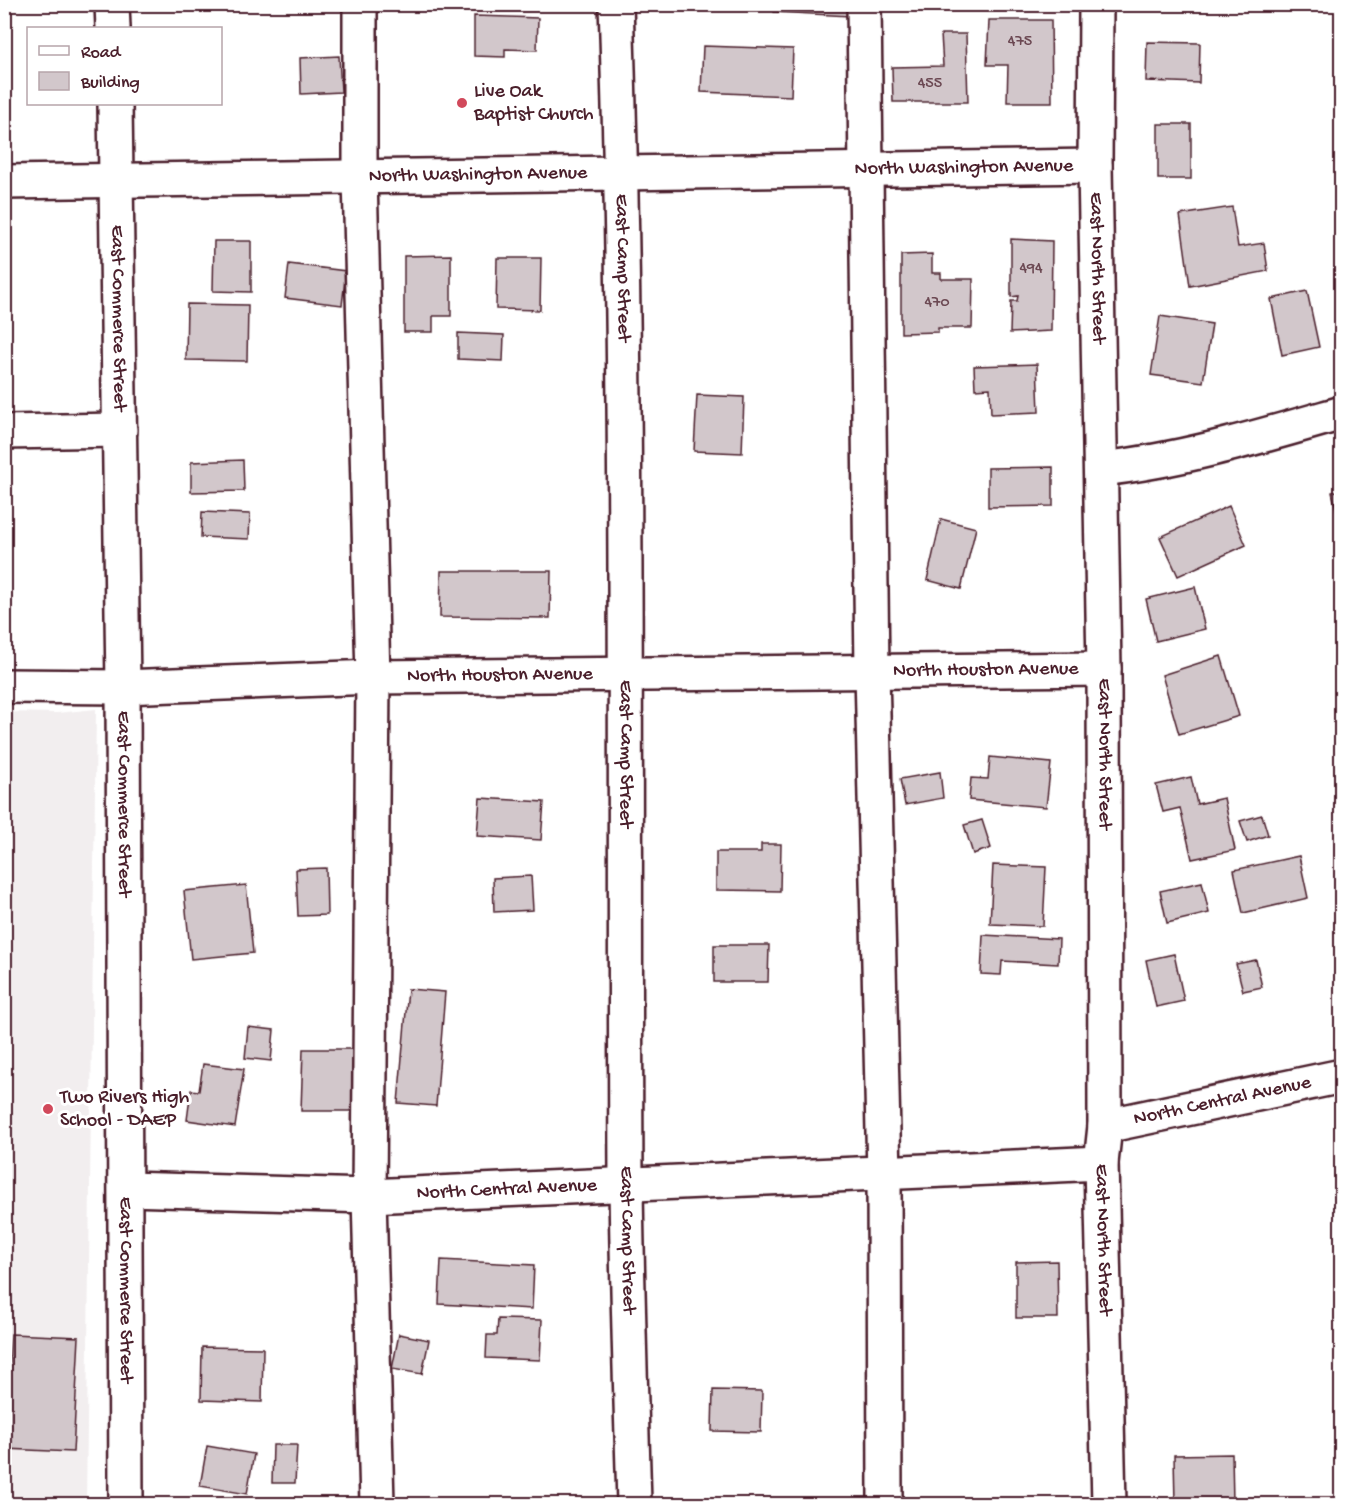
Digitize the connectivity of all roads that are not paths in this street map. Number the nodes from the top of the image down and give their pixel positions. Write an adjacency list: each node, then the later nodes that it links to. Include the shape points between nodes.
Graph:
1 (112, 4): 6 (street)
2 (360, 4): 11 (street)
3 (616, 4): 10 (street, East Camp Street)
4 (864, 4): 9 (street)
5 (1096, 4): 8 (street, East North Street)
6 (113, 27)
7 (115, 105): 12 (street, East Commerce Street)
8 (1095, 166): 9 (street, North Washington Avenue); 17 (street, East North Street)
9 (865, 169): 10 (street, North Washington Avenue); 19 (street)
10 (622, 173): 11 (street, North Washington Avenue); 20 (street, East Camp Street)
11 (360, 178): 12 (street, North Washington Avenue); 21 (street)
12 (117, 181): 13 (street, North Washington Avenue); 15 (street, East Commerce Street)
13 (4, 182)
14 (1341, 413): 17 (street, via 1152,464)
15 (120, 430): 16 (street); 23 (street, East Commerce Street)
16 (4, 432)
17 (1101, 470): 18 (street, East North Street)
18 (1104, 669): 19 (street, North Houston Avenue); 25 (street, East North Street)
19 (872, 672): 20 (street, North Houston Avenue); 27 (street)
20 (627, 674): 21 (street, North Houston Avenue); 28 (street, East Camp Street)
21 (373, 677): 23 (street, North Houston Avenue); 30 (street)
22 (4, 686): 23 (street, North Houston Avenue)
23 (123, 687): 29 (street, East Commerce Street)
24 (1341, 1076): 25 (street, North Central Avenue)
25 (1105, 1126): 26 (street, East North Street)
26 (1101, 1163): 27 (street, North Central Avenue); 35 (street, East North Street)
27 (884, 1174): 28 (street, North Central Avenue); 34 (street)
28 (626, 1183): 30 (street, North Central Avenue); 33 (street, East Camp Street)
29 (127, 1189): 30 (street, North Central Avenue); 31 (street, East Commerce Street)
30 (369, 1196): 32 (street)
31 (126, 1504)
32 (377, 1504)
33 (634, 1504)
34 (885, 1504)
35 (1109, 1504)

